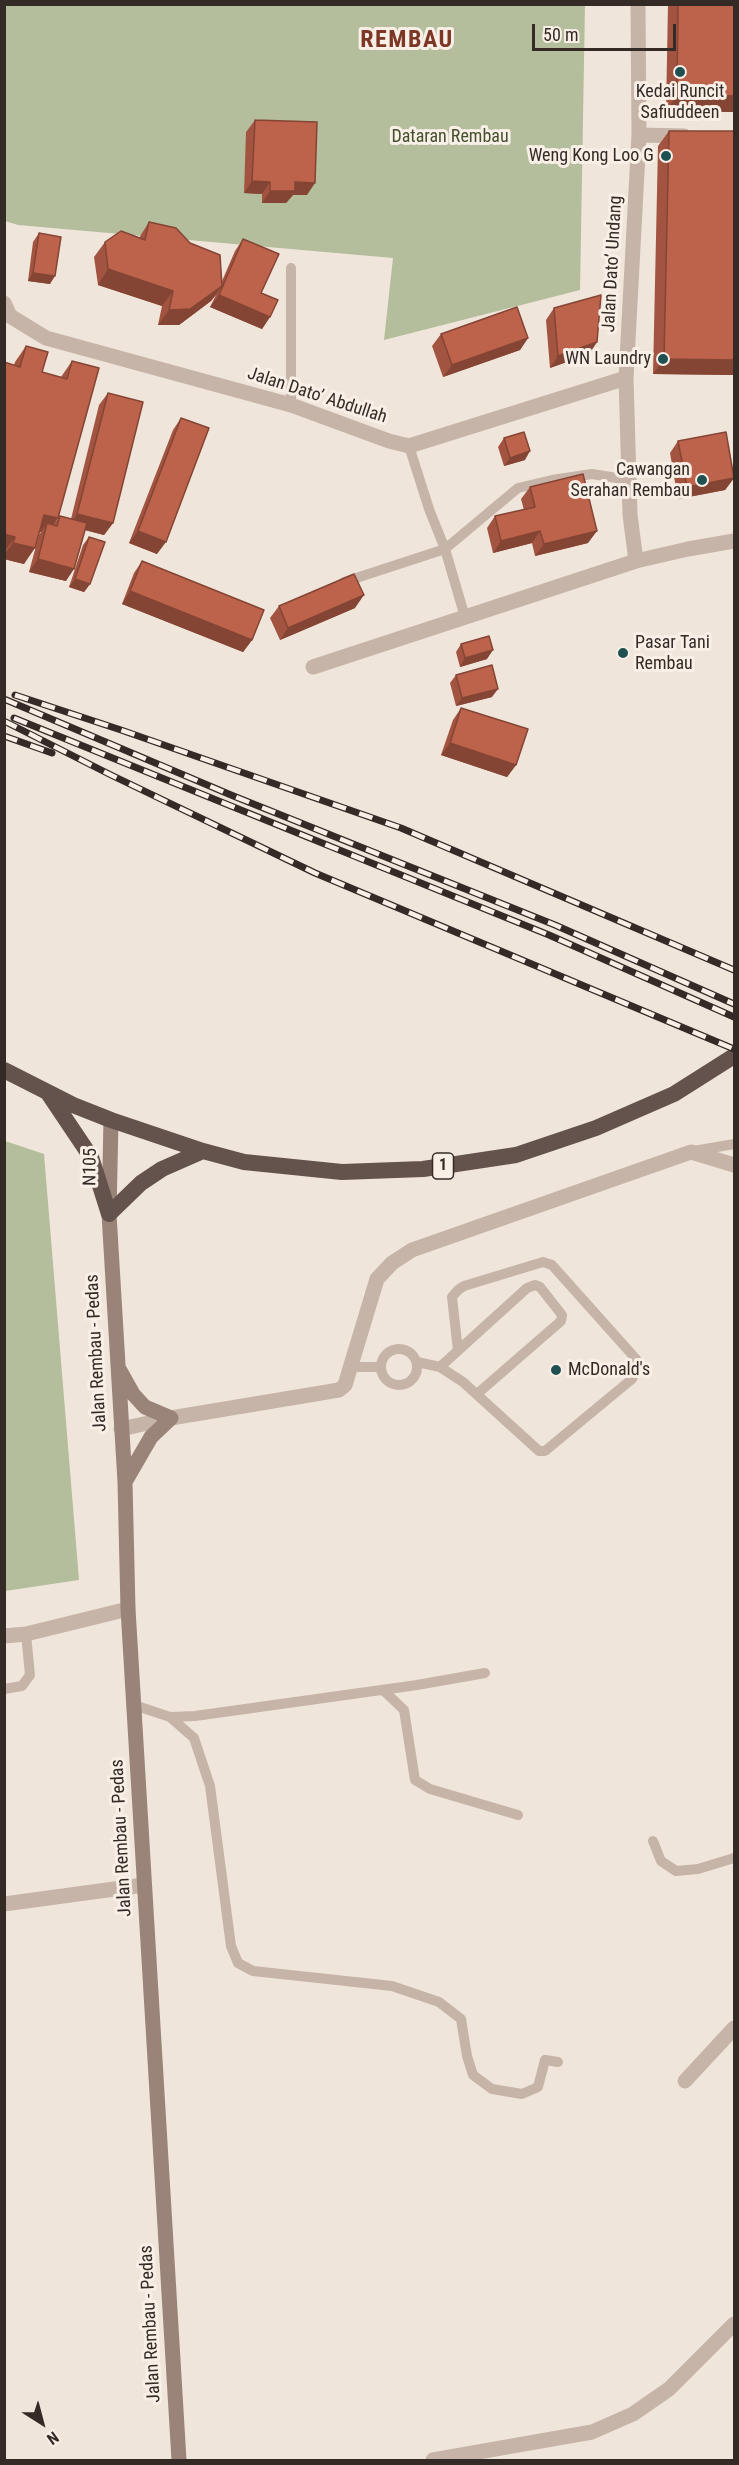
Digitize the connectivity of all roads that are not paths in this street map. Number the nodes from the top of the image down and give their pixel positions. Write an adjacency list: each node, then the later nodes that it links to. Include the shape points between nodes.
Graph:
1 (638, 4): 2 (street, Jalan Dato’ Undang)
2 (639, 135): 3 (street); 6 (street, Jalan Dato’ Undang)
3 (699, 136)
4 (291, 268): 7 (lane)
5 (6, 312): 7 (street, Jalan Dato’ Abdullah, via 46,338)
6 (626, 378): 8 (street); 9 (street, Jalan Dato’ Undang)
7 (291, 405): 8 (street, Jalan Dato’ Abdullah)
8 (409, 446): 11 (lane)
9 (629, 480): 11 (lane, via 592,474 518,488); 12 (street, Jalan Dato’ Undang)
10 (735, 541): 12 (street)
11 (445, 549): 13 (lane); 14 (lane)
12 (636, 561): 14 (street)
13 (329, 588)
14 (465, 617): 15 (street)
15 (313, 667)
16 (735, 1056): 21 (highway, 1, via 674,1094 596,1128 516,1155 423,1169 342,1172 244,1162)
17 (4, 1070): 18 (highway, 1)
18 (47, 1092): 19 (highway, 1); 24 (highway, via 91,1157)
19 (111, 1120): 21 (highway, 1); 24 (main road, N105 / N105)
20 (735, 1144): 22 (lane)
21 (203, 1151): 24 (highway, via 141,1183)
22 (692, 1152): 23 (street); 28 (street, via 412,1250 377,1279)
23 (735, 1165)
24 (109, 1214): 27 (main road, Jalan Rembau - Pedas / N105)
25 (458, 1351): 30 (lane); 31 (lane, via 535,1285 562,1315 557,1327); 31 (lane, via 452,1297 458,1290 543,1262 552,1265 639,1366 632,1379 545,1451 529,1443)
26 (417, 1362): 29 (lane, via 412,1354 400,1349 387,1354); 29 (lane, via 411,1380 398,1384 386,1379); 30 (lane)
27 (116, 1364): 32 (main road, via 145,1407); 33 (main road, Jalan Rembau - Pedas / N105)
28 (351, 1367): 29 (lane); 32 (street, via 345,1385 331,1392)
29 (381, 1367)
30 (440, 1367): 31 (lane)
31 (477, 1394)
32 (171, 1418): 33 (street); 34 (main road, via 150,1437)
33 (121, 1429): 34 (main road, Jalan Rembau - Pedas / N105)
34 (125, 1482): 35 (main road, Jalan Rembau - Pedas / N105)
35 (128, 1609): 36 (street); 41 (main road, Jalan Rembau - Pedas / N105)
36 (26, 1634): 37 (street); 39 (lane, via 30,1675 22,1686)
37 (4, 1636)
38 (485, 1673): 40 (lane)
39 (4, 1689)
40 (383, 1690): 42 (lane); 43 (lane, via 404,1710 415,1780 430,1789)
41 (134, 1706): 42 (lane); 46 (main road, Jalan Rembau - Pedas / N105)
42 (170, 1717): 49 (lane, via 194,1738 210,1785 231,1946 238,1963 253,1971 392,1986 439,2002 461,2019 473,2075 492,2089 522,2094 538,2087 545,2060)
43 (518, 1815)
44 (653, 1841): 45 (lane, via 660,1861 676,1871)
45 (735, 1858)
46 (144, 1886): 47 (street); 52 (main road, Jalan Rembau - Pedas / N105)
47 (4, 1905)
48 (735, 2028): 50 (street)
49 (558, 2062)
50 (685, 2081)
51 (735, 2324): 53 (street, via 669,2389 633,2414 592,2432)
52 (179, 2460)
53 (434, 2460)

